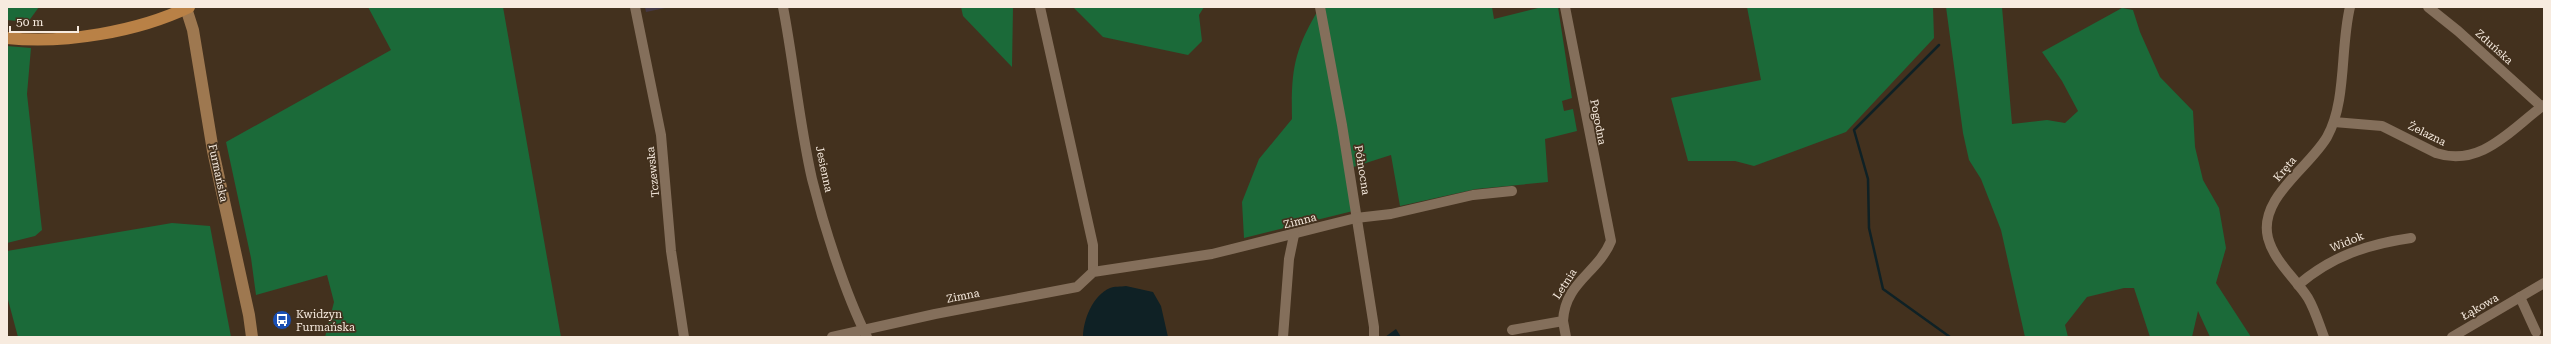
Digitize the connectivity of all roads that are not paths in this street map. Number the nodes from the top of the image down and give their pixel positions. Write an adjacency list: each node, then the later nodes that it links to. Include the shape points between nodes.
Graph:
1 (635, 7): 26 (street, Tczewska, via 661,135 671,251)
2 (783, 7): 24 (street, Jesienna, via 812,178 842,272)
3 (1040, 7): 17 (street, via 1093,246)
4 (1320, 7): 13 (street, Północna)
5 (1565, 7): 16 (street, Pogodna)
6 (2350, 7): 11 (street, Kręta)
7 (2428, 7): 10 (street, Zduńska)
8 (188, 8): 9 (main road, via 119,30 92,35 39,40); 25 (street, Furmańska, via 213,151)
9 (7, 38)
10 (2543, 106): 11 (street, Żelazna, via 2491,146 2466,156 2436,153 2382,126)
11 (2334, 122): 19 (street, Kręta, via 2321,146 2269,210 2268,237 2274,252)
12 (1512, 191): 13 (street, Zimna, via 1473,195 1391,214)
13 (1356, 218): 14 (street, Zimna); 29 (street, Północna)
14 (1294, 235): 17 (street, Zimna, via 1212,254); 28 (street, via 1289,259)
15 (2411, 238): 19 (street, Widok, via 2354,250 2315,270)
16 (1611, 241): 21 (street, Letnia, via 1607,250 1571,293 1564,306)
17 (1093, 272): 24 (street, Zimna, via 1077,287)
18 (2544, 283): 20 (street, Łąkowa)
19 (2298, 285): 31 (street, Kręta, via 2314,311)
20 (2520, 297): 23 (street); 32 (street, Łąkowa)
21 (1563, 321): 22 (street); 30 (street)
22 (1512, 330)
23 (2536, 332)
24 (865, 333): 27 (street, Zimna)
25 (252, 337)
26 (684, 337)
27 (832, 337)
28 (1283, 337)
29 (1374, 337)
30 (1566, 337)
31 (2324, 337)
32 (2452, 337)

